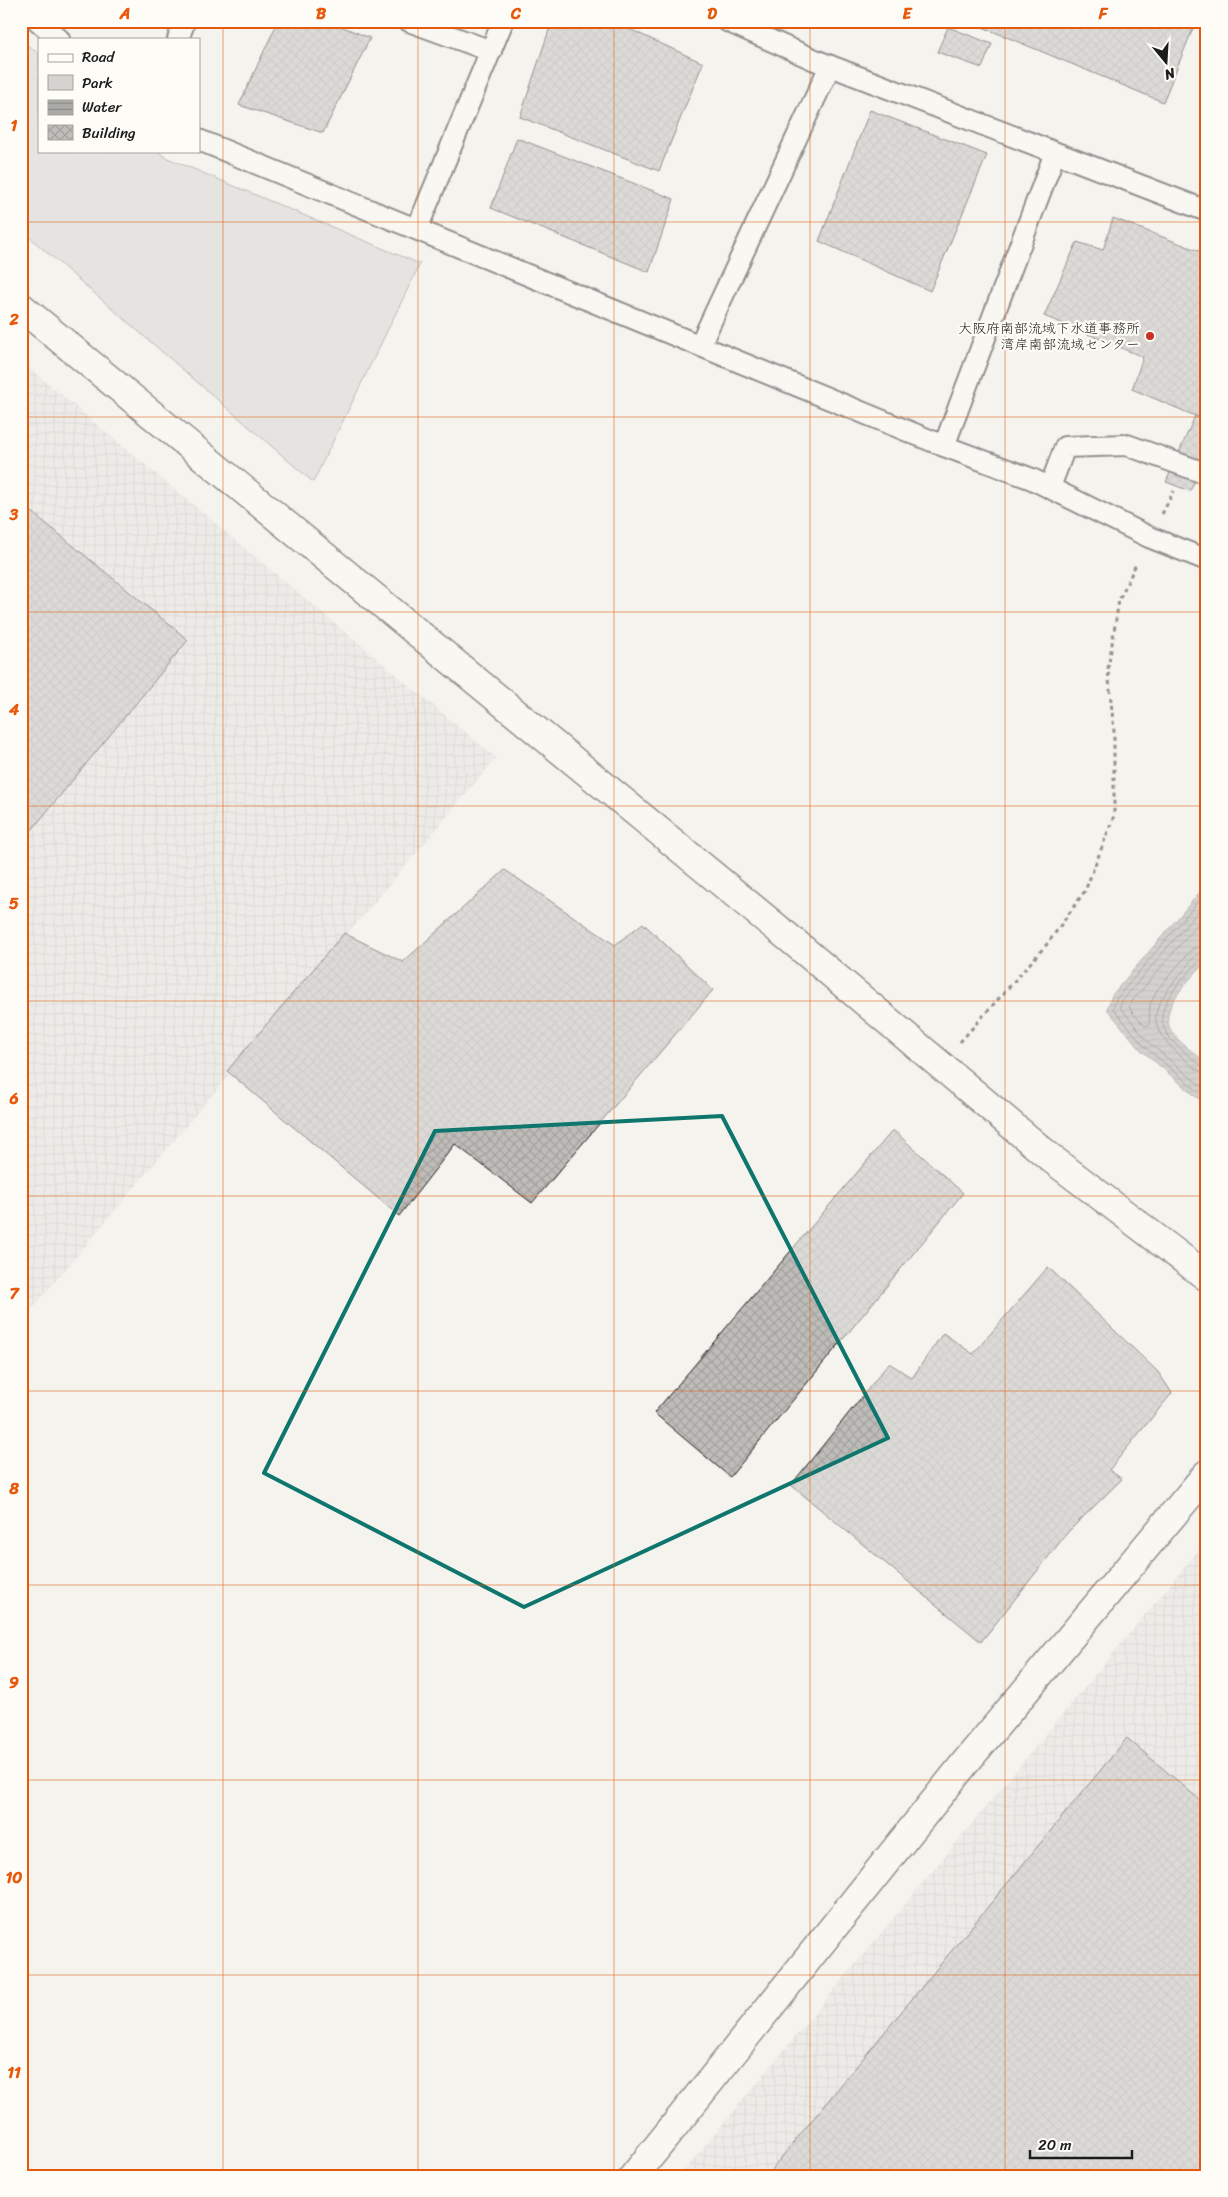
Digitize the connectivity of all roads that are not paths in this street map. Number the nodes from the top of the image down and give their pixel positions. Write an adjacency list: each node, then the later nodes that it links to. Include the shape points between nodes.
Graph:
1 (38, 21): 6 (lane)
2 (185, 21): 7 (lane)
3 (409, 21): 8 (lane)
4 (503, 21): 8 (lane)
5 (728, 21): 9 (lane)
6 (58, 38)
7 (178, 38)
8 (491, 51): 13 (lane)
9 (830, 66): 11 (lane); 15 (lane)
10 (200, 140): 13 (lane)
11 (1054, 153): 12 (lane); 16 (lane)
12 (1207, 211)
13 (417, 229): 15 (lane)
14 (21, 307): 20 (street, via 1052,1159)
15 (700, 345): 16 (lane)
16 (944, 446): 18 (lane)
17 (1207, 474): 18 (lane, via 1127,445 1065,447)
18 (1050, 487): 19 (lane, via 1149,536)
19 (1207, 560)
20 (1207, 1277)
21 (1207, 1474): 22 (street, via 965,1763)
22 (634, 2176)

